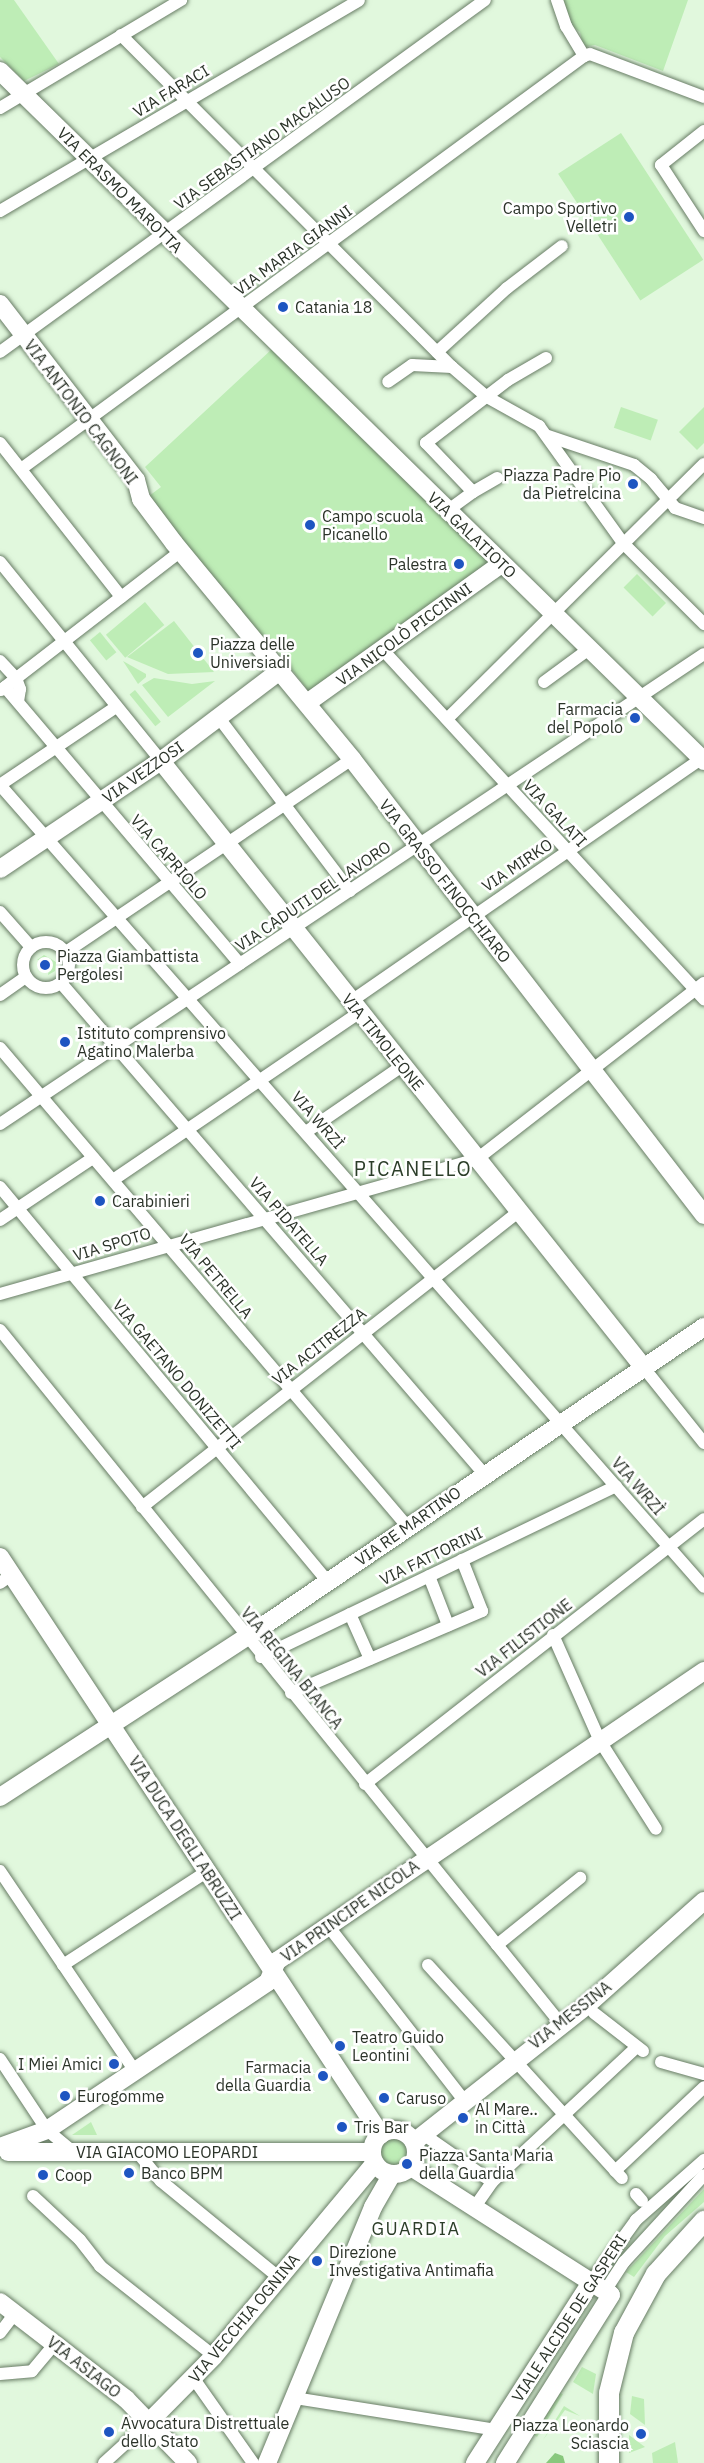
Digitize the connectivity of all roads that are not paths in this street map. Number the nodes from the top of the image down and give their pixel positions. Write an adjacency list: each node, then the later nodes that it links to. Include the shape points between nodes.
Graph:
1 (181, 0): 5 (street)
2 (359, 0): 10 (street, VIA FARACI)
3 (485, 0): 14 (street, VIA SEBASTIANO MACALUSO)
4 (557, 0): 6 (street, via 566,26)
5 (122, 35): 8 (street); 10 (street)
6 (584, 56): 9 (street, via 590,54); 18 (street, VIA MARIA GIANNI)
7 (0, 71): 8 (main road, VIA ERASMO MAROTTA)
8 (24, 94): 11 (street); 13 (main road, VIA ERASMO MAROTTA)
9 (704, 97)
10 (185, 102): 13 (street, VIA FARACI); 14 (street)
11 (0, 108)
12 (704, 131): 16 (street, via 661,165)
13 (89, 159): 15 (street, VIA FARACI); 17 (main road, VIA ERASMO MAROTTA)
14 (253, 170): 17 (street, VIA SEBASTIANO MACALUSO); 18 (street)
15 (0, 211)
16 (704, 231)
17 (164, 235): 21 (main road, VIA ERASMO MAROTTA); 22 (street, VIA SEBASTIANO MACALUSO)
18 (329, 244): 21 (street, VIA MARIA GIANNI); 24 (street)
19 (562, 246): 24 (street, via 507,288)
20 (0, 304): 22 (main road, VIA ANTONIO CAGNONI)
21 (240, 309): 29 (street, VIA MARIA GIANNI); 37 (main road, VIA GALATIOTO)
22 (24, 335): 23 (street, VIA SEBASTIANO MACALUSO); 29 (main road, VIA ANTONIO CAGNONI)
23 (0, 352)
24 (437, 352): 26 (street)
25 (546, 358): 28 (street)
26 (452, 367): 27 (street, via 412,365); 28 (street)
27 (388, 382)
28 (487, 397): 30 (street, via 532,420); 35 (street, via 426,444)
29 (88, 418): 33 (street, VIA MARIA GIANNI); 40 (main road, VIA ANTONIO CAGNONI, via 136,480 141,499)
30 (548, 436): 36 (street, via 634,465 651,478); 39 (street)
31 (0, 443): 33 (street)
32 (704, 464): 36 (street)
33 (21, 469): 43 (street)
34 (497, 478): 35 (street)
35 (473, 492): 37 (street)
36 (668, 500): 38 (street, via 675,508); 39 (street)
37 (447, 511): 42 (main road, VIA GALATIOTO)
38 (704, 518)
39 (623, 543): 44 (street); 45 (street)
40 (181, 551): 43 (street); 51 (main road, VIA GRASSO FINOCCHIARO, via 259,649)
41 (0, 562): 46 (street, VIA TIMOLEONE)
42 (501, 564): 44 (main road, VIA GALATIOTO); 47 (main road, VIA NICOLÒ PICCINNI)
43 (121, 597): 46 (street)
44 (553, 614): 48 (main road, VIA GALATIOTO); 60 (street)
45 (704, 624)
46 (64, 641): 52 (street); 58 (street, VIA TIMOLEONE)
47 (382, 649): 57 (main road, VIA NICOLÒ PICCINNI); 60 (street, VIA GALATI)
48 (589, 649): 53 (street); 55 (main road, VIA GALATIOTO)
49 (704, 654): 55 (street, VIA CADUTI DEL LAVORO)
50 (0, 661): 52 (street)
51 (281, 670): 57 (main road, VIA GRASSO FINOCCHIARO); 59 (main road, VIA VEZZOSI)
52 (16, 678): 54 (street); 56 (street, via 20,689)
53 (543, 682)
54 (3, 689): 56 (street, VIA CAPRIOLO)
55 (638, 698): 63 (main road, VIA GALATIOTO); 66 (street, VIA CADUTI DEL LAVORO)
56 (18, 702): 61 (street, VIA CAPRIOLO)
57 (307, 703): 62 (main road, VIA GRASSO FINOCCHIARO)
58 (116, 707): 61 (street); 64 (street, VIA TIMOLEONE)
59 (219, 718): 64 (main road, VIA VEZZOSI); 68 (street)
60 (447, 719): 66 (street, VIA GALATI)
61 (55, 748): 65 (street); 67 (street, VIA CAPRIOLO)
62 (352, 759): 68 (street); 71 (main road, VIA GRASSO FINOCCHIARO)
63 (703, 759): 72 (street, VIA MIRKO)
64 (161, 761): 67 (main road, VIA VEZZOSI); 70 (main road, VIA TIMOLEONE)
65 (0, 785): 69 (street, VIA WRZÌ)
66 (508, 786): 71 (street, VIA CADUTI DEL LAVORO); 72 (street, VIA GALATI)
67 (101, 802): 69 (main road, VIA VEZZOSI); 74 (street, VIA CAPRIOLO)
68 (284, 806): 70 (street); 75 (street)
69 (47, 837): 73 (main road, VIA VEZZOSI); 78 (street, VIA WRZÌ)
70 (225, 845): 74 (street); 79 (main road, VIA TIMOLEONE)
71 (417, 847): 75 (street, VIA CADUTI DEL LAVORO); 77 (main road, VIA GRASSO FINOCCHIARO)
72 (567, 851): 77 (street, VIA MIRKO); 85 (street, VIA GALATI)
73 (0, 868)
74 (169, 882): 78 (street); 82 (street, VIA CAPRIOLO)
75 (350, 891): 79 (street, VIA CADUTI DEL LAVORO)
76 (0, 912): 80 (street)
77 (472, 916): 88 (street, VIA MIRKO); 92 (main road, VIA GRASSO FINOCCHIARO)
78 (117, 918): 81 (street); 87 (street, VIA WRZÌ)
79 (292, 930): 82 (street, VIA CADUTI DEL LAVORO); 88 (main road, VIA TIMOLEONE)
80 (27, 943): 81 (street, via 47,941); 83 (street)
81 (70, 950): 84 (street)
82 (240, 964): 87 (street, VIA CADUTI DEL LAVORO)
83 (22, 980): 84 (street, via 40,987); 86 (street)
84 (64, 987): 89 (street, VIA PIDATELLA)
85 (701, 990): 92 (street)
86 (0, 995)
87 (188, 1000): 89 (street, VIA CADUTI DEL LAVORO); 93 (street, VIA WRZÌ)
88 (355, 1007): 91 (main road, VIA TIMOLEONE); 93 (street, VIA MIRKO)
89 (117, 1047): 94 (street, VIA CADUTI DEL LAVORO); 96 (street, VIA PIDATELLA)
90 (0, 1048): 94 (street, VIA PETRELLA)
91 (402, 1066): 97 (street); 99 (main road, VIA TIMOLEONE)
92 (590, 1069): 99 (street); 105 (main road, VIA GRASSO FINOCCHIARO)
93 (260, 1080): 96 (street, VIA MIRKO); 97 (street, VIA WRZÌ)
94 (41, 1096): 95 (street, VIA CADUTI DEL LAVORO); 98 (street, VIA PETRELLA)
95 (0, 1124)
96 (188, 1129): 100 (street, VIA MIRKO); 106 (street, VIA PIDATELLA)
97 (306, 1132): 102 (street, VIA WRZÌ)
98 (93, 1158): 100 (street, VIA PETRELLA); 103 (street)
99 (477, 1159): 102 (street, VIA SPOTO); 104 (main road, VIA TIMOLEONE)
100 (113, 1180): 108 (street, VIA PETRELLA)
101 (0, 1187): 103 (street, VIA GAETANO DONIZETTI)
102 (357, 1190): 106 (street, VIA SPOTO); 110 (street, VIA WRZÌ)
103 (18, 1208): 107 (street); 109 (street, VIA GAETANO DONIZETTI)
104 (518, 1212): 110 (street, VIA ACITREZZA); 115 (main road, VIA TIMOLEONE)
105 (704, 1215)
106 (264, 1218): 108 (street, VIA SPOTO); 114 (street, VIA PIDATELLA)
107 (0, 1220)
108 (168, 1245): 109 (street, VIA SPOTO); 116 (street, VIA PETRELLA)
109 (72, 1273): 111 (street, VIA SPOTO); 119 (street, VIA GAETANO DONIZETTI)
110 (432, 1277): 114 (street, VIA ACITREZZA); 117 (street, VIA WRZÌ)
111 (0, 1294)
112 (704, 1328): 115 (main road, VIA RE MARTINO)
113 (0, 1330): 122 (street, VIA REGINA BIANCA)
114 (363, 1333): 116 (street, VIA ACITREZZA); 120 (street, VIA PIDATELLA)
115 (644, 1368): 117 (main road, VIA RE MARTINO); 118 (street, VIA TIMOLEONE)
116 (290, 1390): 119 (street, VIA ACITREZZA); 124 (street, VIA PETRELLA)
117 (561, 1423): 120 (main road, VIA RE MARTINO); 121 (street, VIA WRZÌ)
118 (704, 1443)
119 (218, 1448): 122 (street, VIA ACITREZZA); 130 (street, VIA GAETANO DONIZETTI)
120 (484, 1474): 124 (main road, VIA RE MARTINO)
121 (616, 1486): 125 (street, VIA WRZÌ); 127 (street, VIA FATTORINI)
122 (142, 1508): 135 (street, VIA REGINA BIANCA)
123 (704, 1519): 125 (street, VIA FILISTIONE)
124 (407, 1526): 130 (main road, VIA RE MARTINO)
125 (669, 1547): 131 (street, VIA WRZÌ); 134 (street, VIA FILISTIONE)
126 (0, 1557): 129 (main road, VIA DUCA DEGLI ABRUZZI)
127 (462, 1560): 128 (street, VIA FATTORINI); 133 (street, via 482,1611)
128 (429, 1576): 132 (street, VIA FATTORINI); 133 (street)
129 (6, 1579): 140 (main road, VIA DUCA DEGLI ABRUZZI)
130 (328, 1582): 135 (main road, VIA RE MARTINO)
131 (704, 1587)
132 (350, 1614): 136 (street, VIA FATTORINI); 137 (street)
133 (448, 1625): 137 (street)
134 (553, 1635): 141 (street); 142 (street, VIA FILISTIONE)
135 (246, 1637): 136 (street, VIA REGINA BIANCA); 140 (main road, VIA RE MARTINO)
136 (261, 1657): 139 (street, VIA REGINA BIANCA)
137 (370, 1659): 139 (street)
138 (704, 1671): 141 (main road, VIA PRINCIPE NICOLA)
139 (291, 1693): 142 (street, VIA REGINA BIANCA)
140 (111, 1724): 143 (main road, VIA RE MARTINO); 147 (main road, VIA DUCA DEGLI ABRUZZI)
141 (600, 1742): 144 (street); 145 (main road, VIA PRINCIPE NICOLA)
142 (365, 1784): 145 (street, VIA REGINA BIANCA)
143 (0, 1797)
144 (656, 1829)
145 (424, 1859): 150 (main road, VIA PRINCIPE NICOLA); 151 (street, VIA REGINA BIANCA)
146 (0, 1871): 152 (street)
147 (206, 1872): 152 (street); 154 (main road, VIA DUCA DEGLI ABRUZZI)
148 (580, 1878): 151 (street)
149 (704, 1901): 156 (main road, VIA MESSINA)
150 (329, 1927): 154 (main road, VIA PRINCIPE NICOLA, via 277,1961); 163 (street)
151 (497, 1945): 156 (street, VIA REGINA BIANCA)
152 (63, 1965): 160 (street)
153 (428, 1965): 159 (street)
154 (273, 1971): 160 (main road, VIA PRINCIPE NICOLA, via 268,1982); 167 (main road, VIA DUCA DEGLI ABRUZZI)
155 (594, 2013): 157 (street)
156 (561, 2024): 159 (main road, VIA MESSINA)
157 (649, 2055): 161 (street); 164 (street)
158 (0, 2059): 165 (street)
159 (512, 2060): 163 (main road, VIA MESSINA); 164 (street)
160 (135, 2071): 165 (main road, VIA PRINCIPE NICOLA)
161 (704, 2074)
162 (704, 2087): 164 (street, via 618,2174)
163 (464, 2099): 166 (main road, VIA MESSINA)
164 (563, 2114): 176 (street)
165 (47, 2130): 168 (main road, VIA PRINCIPE NICOLA); 169 (street, via 56,2141)
166 (423, 2134): 167 (main road, via 397,2130); 173 (main road); 176 (street)
167 (381, 2135): 171 (main road, VIA VECCHIA OGNINA)
168 (0, 2149): 169 (main road, VIA GIACOMO LEOPARDI)
169 (76, 2152): 170 (main road, VIA GIACOMO LEOPARDI)
170 (138, 2153): 171 (main road, VIA GIACOMO LEOPARDI, via 334,2152); 180 (street, via 161,2181)
171 (374, 2157): 174 (main road); 180 (main road, VIA VECCHIA OGNINA, via 351,2191)
172 (704, 2160): 181 (street, VIALE ALCIDE DE GASPERI, via 636,2220)
173 (411, 2167): 174 (main road); 178 (main road)
174 (392, 2174): 189 (main road, via 374,2207)
175 (704, 2175): 181 (street, VIALE ALCIDE DE GASPERI)
176 (494, 2180): 178 (street)
177 (33, 2196): 186 (street, via 80,2240 100,2266)
178 (478, 2211): 181 (main road)
179 (704, 2221): 199 (main road, via 656,2274 624,2333 609,2393)
180 (277, 2277): 186 (main road, VIA VECCHIA OGNINA)
181 (602, 2289): 191 (main road, VIALE ALCIDE DE GASPERI); 192 (main road, VIALE ALCIDE DE GASPERI)
182 (0, 2302): 183 (main road, VIA ASIAGO)
183 (15, 2313): 184 (street); 185 (main road, VIA ASIAGO)
184 (0, 2332)
185 (55, 2344): 187 (street, via 32,2371); 190 (main road, VIA ASIAGO, via 126,2399)
186 (214, 2356): 188 (main road, VIA VECCHIA OGNINA)
187 (0, 2374)
188 (194, 2379): 190 (main road, VIA VECCHIA OGNINA); 195 (street)
189 (295, 2398): 191 (street); 196 (main road)
190 (148, 2422): 193 (street, VIA VECCHIA OGNINA); 194 (main road, VIA ASIAGO)
191 (497, 2428): 192 (main road); 197 (main road, VIALE ALCIDE DE GASPERI)
192 (520, 2439): 198 (main road, VIALE ALCIDE DE GASPERI)
193 (104, 2463)
194 (188, 2463)
195 (253, 2463)
196 (267, 2463)
197 (475, 2463)
198 (505, 2463)
199 (609, 2463)

